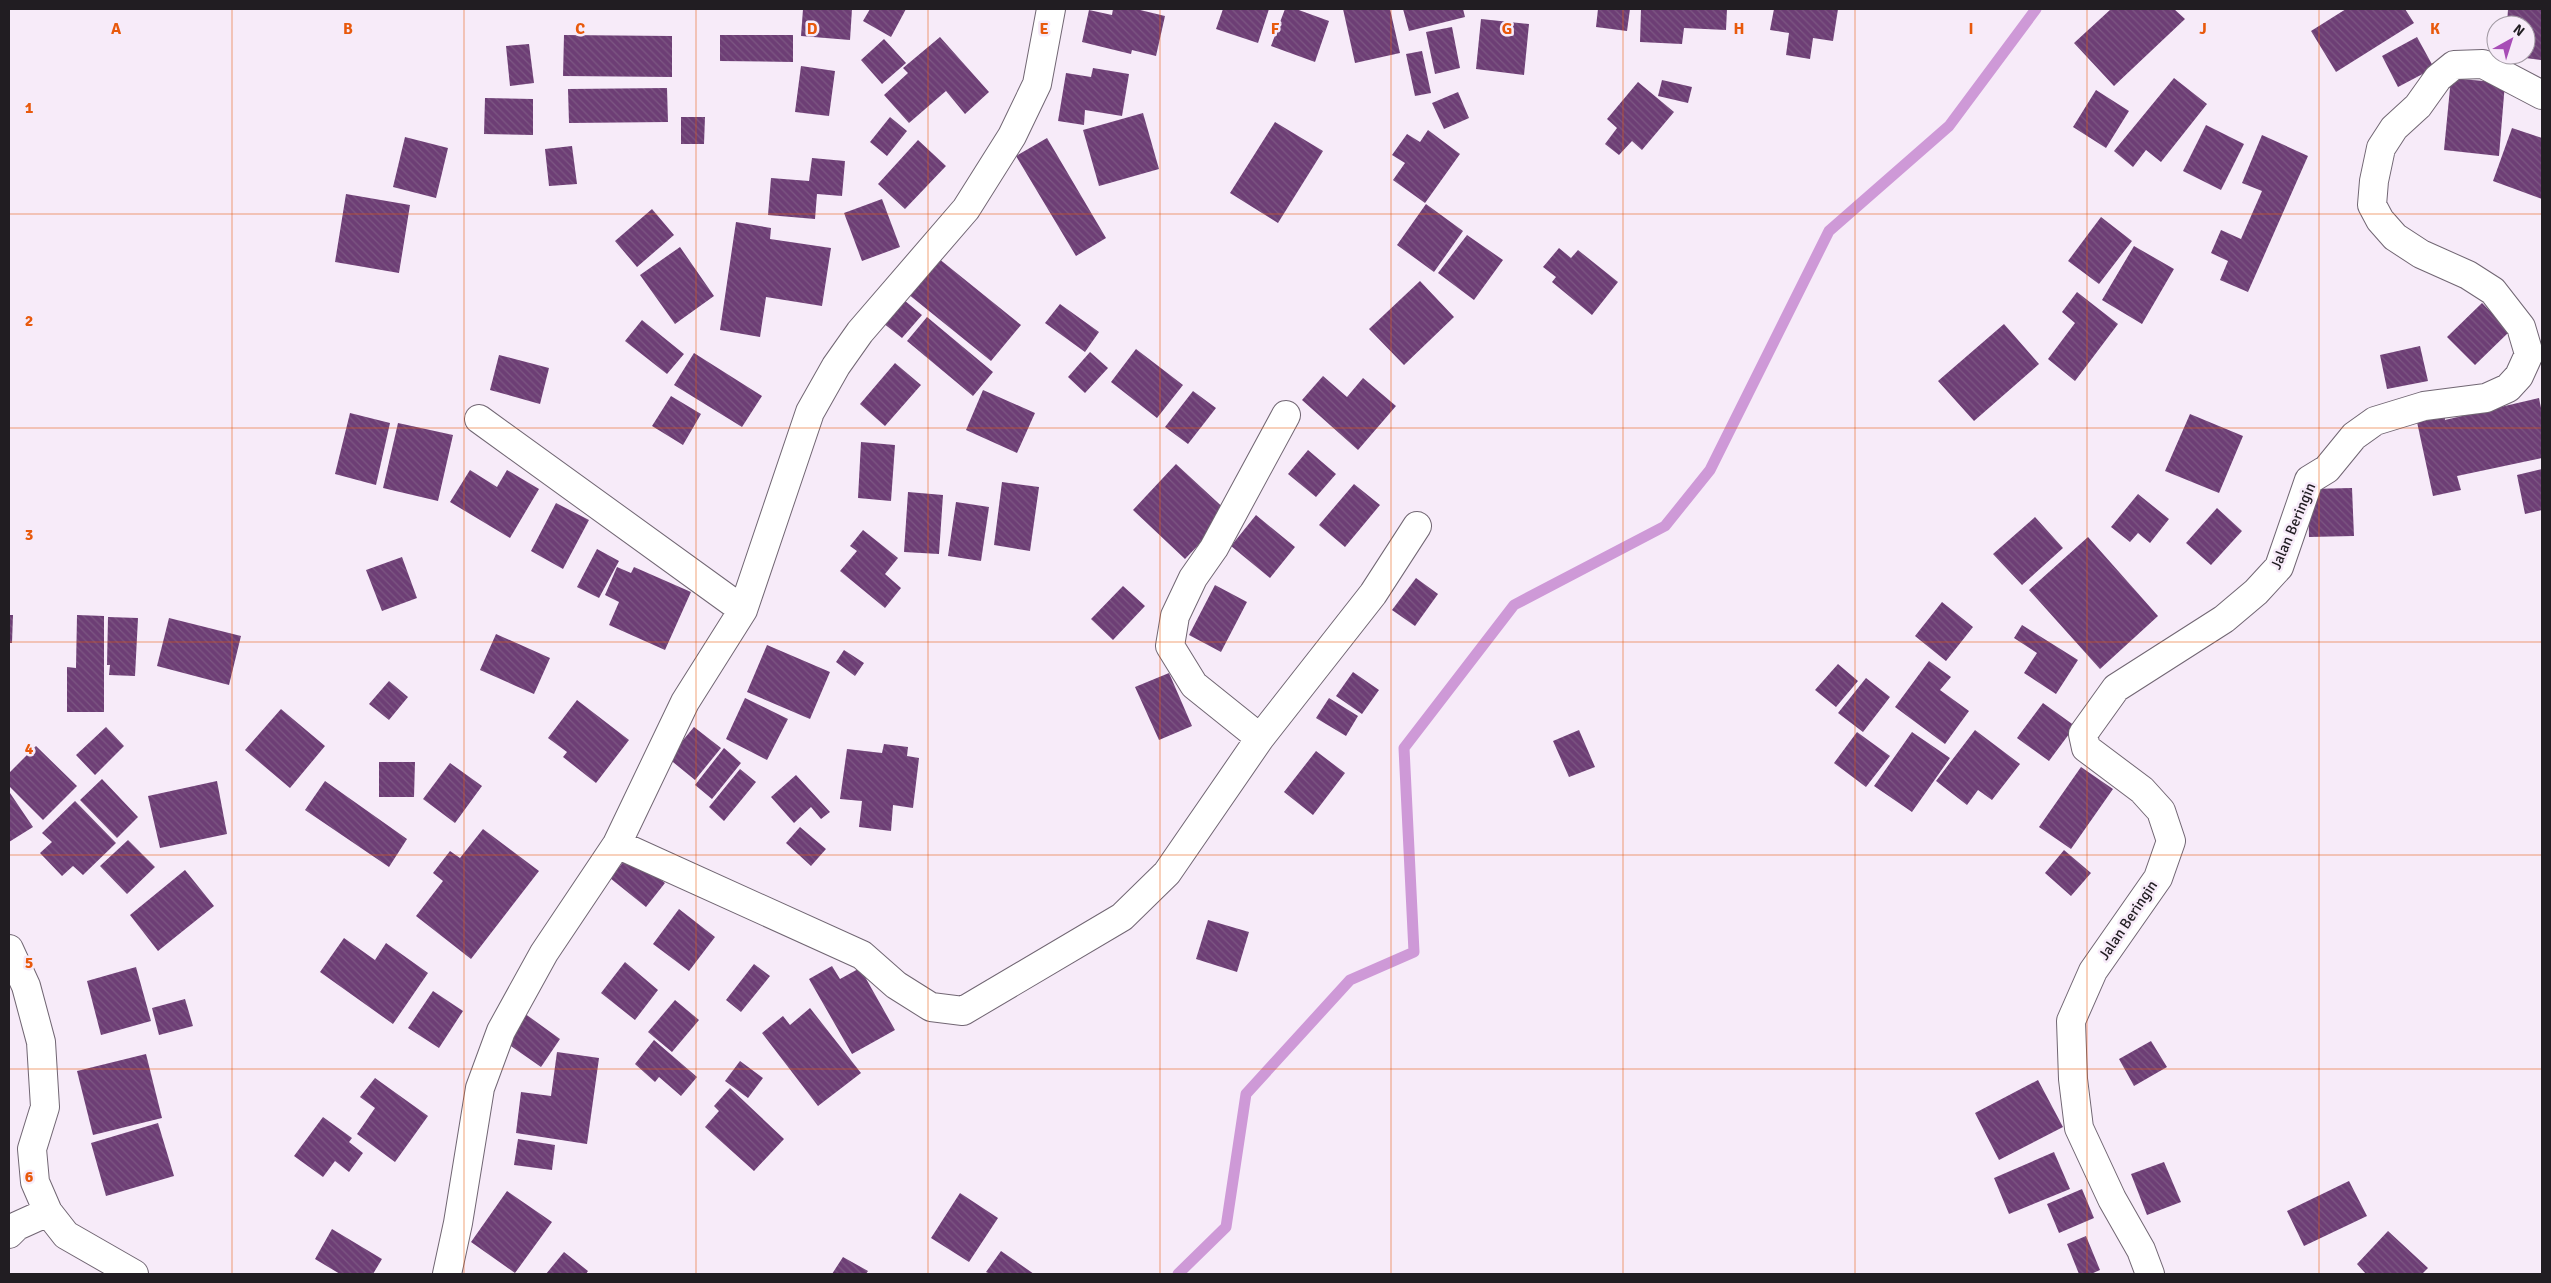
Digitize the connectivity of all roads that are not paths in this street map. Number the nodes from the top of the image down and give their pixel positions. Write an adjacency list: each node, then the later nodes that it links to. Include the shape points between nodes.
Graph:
1 (1051, 9): 6 (street, via 1037,84 1012,136 966,209 860,332 810,412)
2 (2542, 95): 14 (street, Jalan Beringin, via 2483,64 2454,65 2438,78 2418,106 2394,128 2381,148 2372,205 2395,237 2493,291 2521,327 2529,354 2519,376 2508,388 2486,398 2424,406 2375,421 2354,436 2327,469 2309,480 2279,567 2224,619 2116,688 2082,734 2086,748 2142,790 2161,812 2171,841 2158,878 2093,971 2071,1021 2079,1128)
3 (1286, 415): 7 (street, via 1214,548 1193,578 1175,616 1170,646 1194,684)
4 (480, 419): 6 (street)
5 (1417, 526): 7 (street, via 1373,594)
6 (743, 610): 8 (street, via 685,702)
7 (1260, 738): 8 (street, via 1167,873 1122,917 963,1011 930,1007 896,985 862,955)
8 (617, 844): 13 (street, via 544,953 501,1031 480,1088)
9 (9, 949): 10 (street, via 26,986 41,1042 45,1107 32,1148 35,1182)
10 (48, 1212): 11 (street, via 17,1226); 12 (street, via 66,1235)
11 (9, 1234)
12 (134, 1274)
13 (447, 1274)
14 (2150, 1274)

